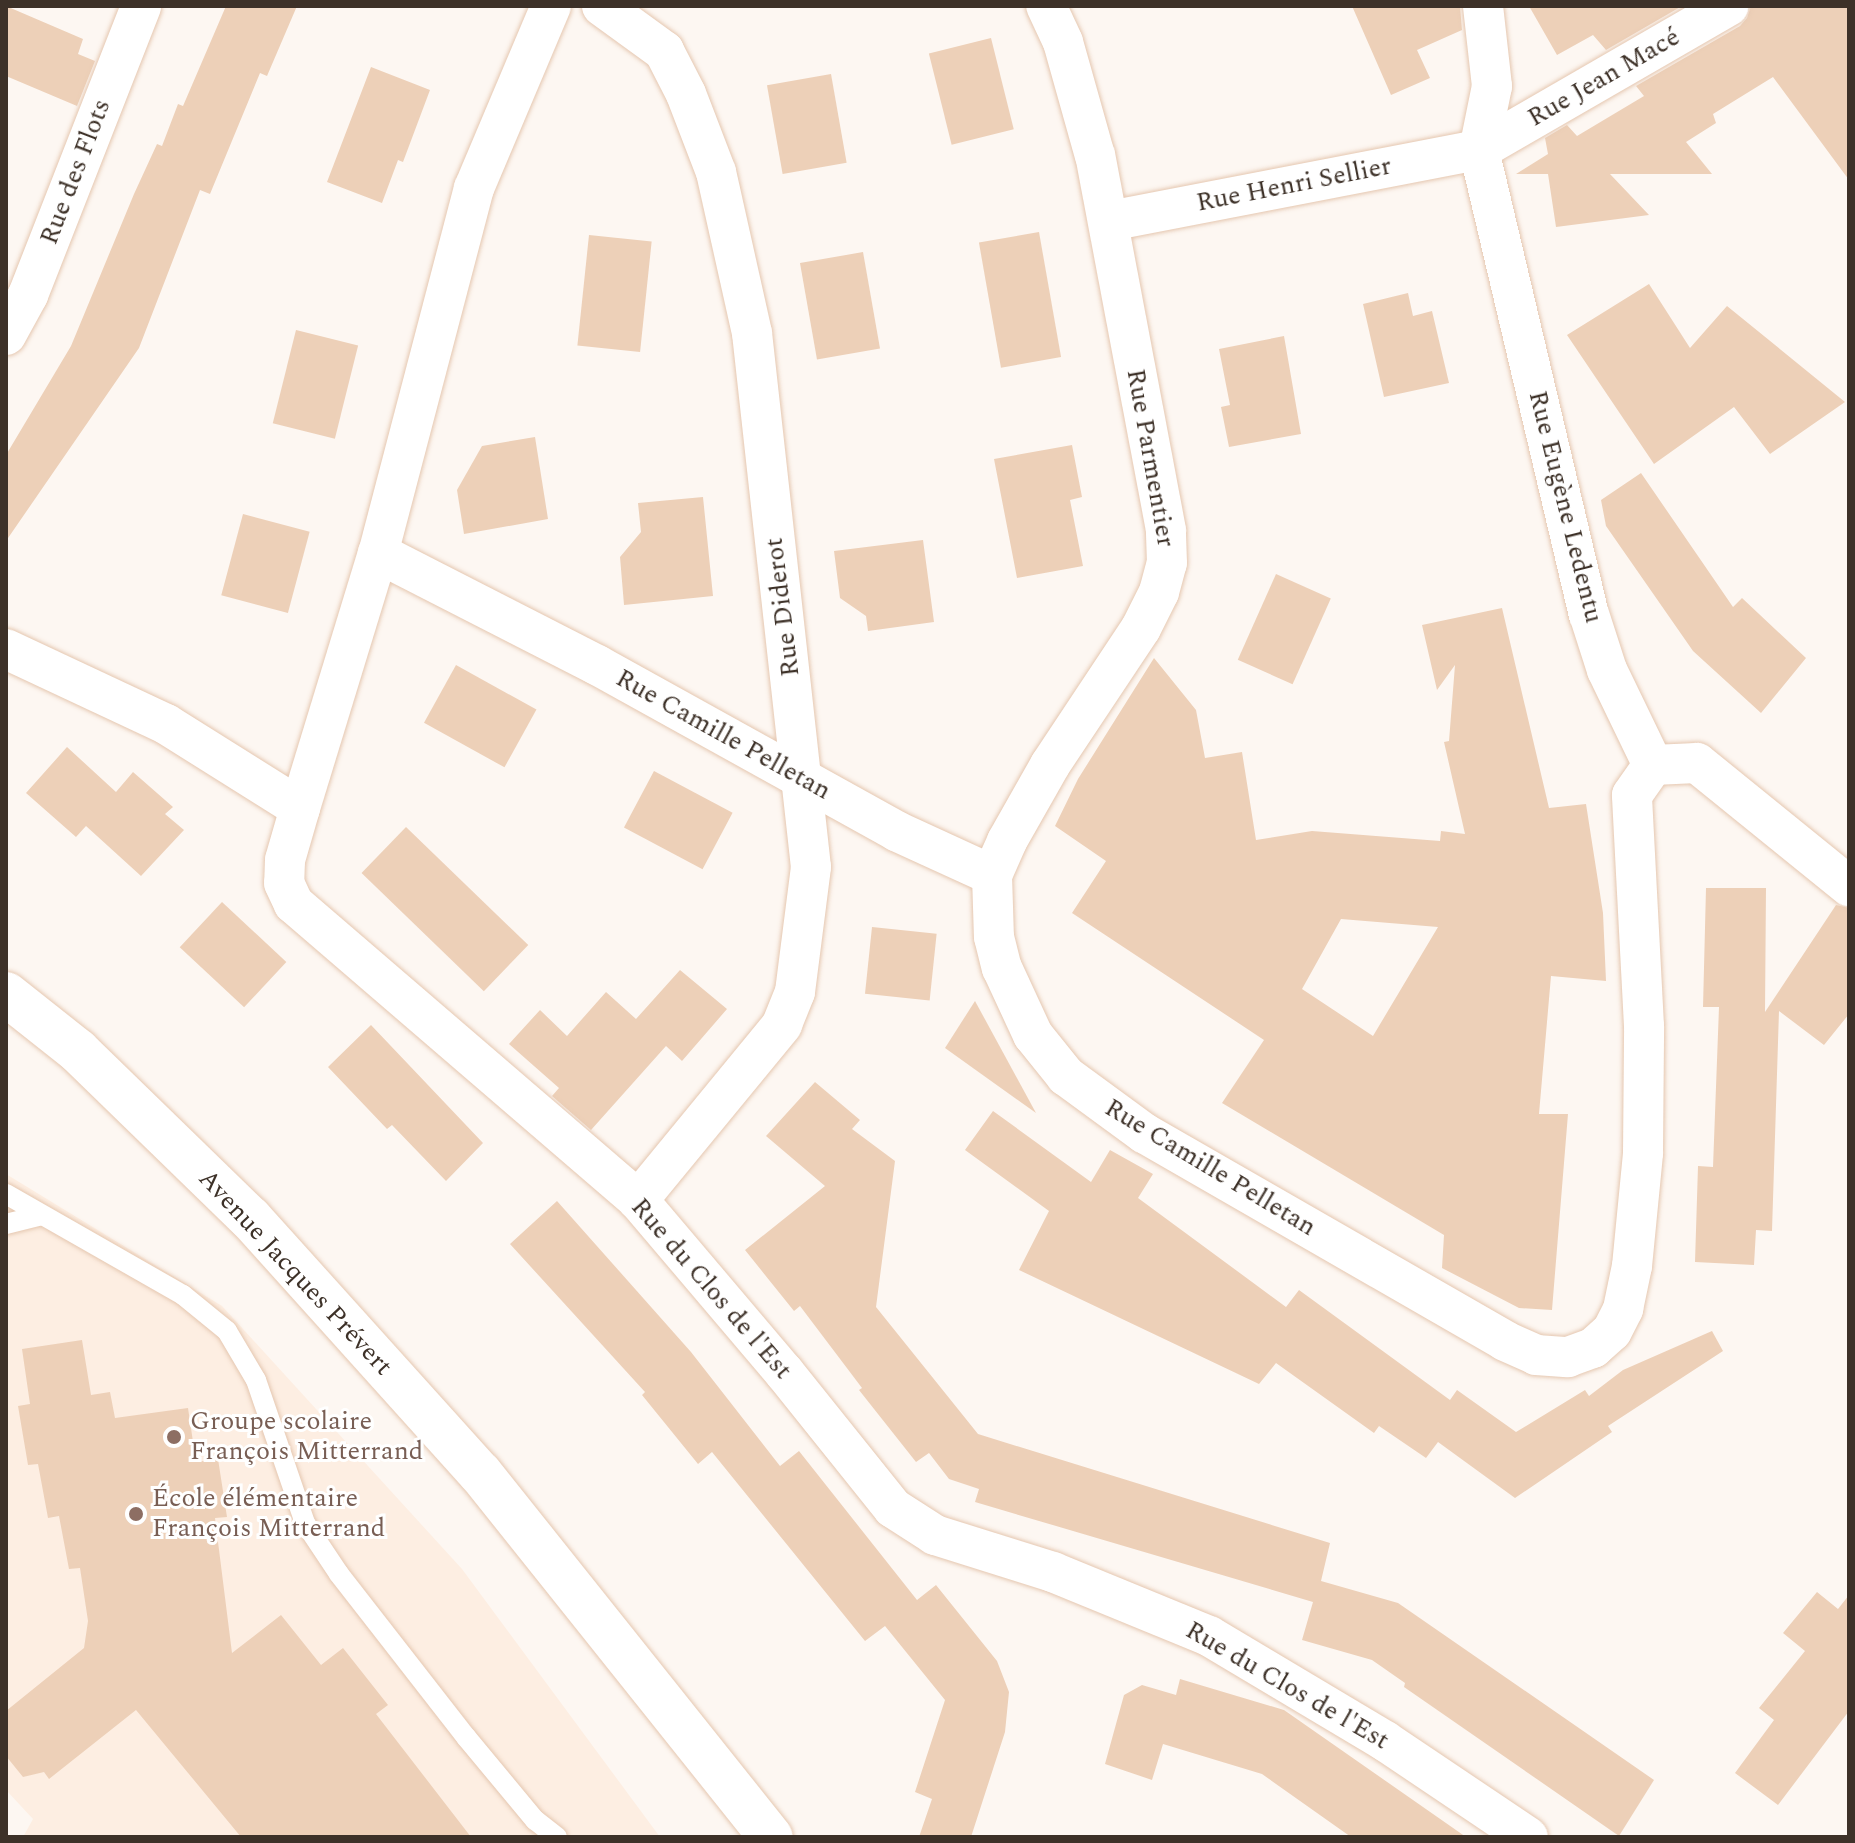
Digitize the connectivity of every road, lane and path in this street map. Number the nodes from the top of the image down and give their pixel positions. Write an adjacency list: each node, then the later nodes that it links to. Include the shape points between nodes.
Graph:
1 (141, 6): 9 (street, Rue des Flots, via 28,295)
2 (551, 6): 10 (street, via 474,188)
3 (602, 6): 13 (street, Rue Diderot, via 664,51 716,172 752,333)
4 (1046, 6): 8 (street, Rue Parmentier, via 1067,56)
5 (1483, 6): 7 (street, Rue Eugène Ledentu, via 1492,86)
6 (1728, 6): 7 (street, Rue Jean Macé)
7 (1479, 150): 8 (street, Rue Henri Sellier); 12 (street, Rue Eugène Ledentu, via 1589,614 1607,670)
8 (1109, 221): 15 (street, Rue Parmentier, via 1166,530 1167,563 1141,628 1050,765)
9 (6, 335)
10 (378, 553): 13 (street, Rue Camille Pelletan, via 597,665); 14 (street)
11 (6, 649): 14 (street, via 166,724)
12 (1653, 765): 15 (street, Rue Camille Pelletan, via 1632,795 1644,1042 1643,1153 1632,1266 1623,1309 1612,1331 1593,1348 1568,1357 1536,1355 1505,1341 1144,1133 1066,1076 1033,1035 1002,968 994,937); 16 (street, via 1697,763)
13 (804, 780): 15 (street, Rue Camille Pelletan, via 896,831); 19 (street, Rue Diderot, via 811,867 795,992 782,1025)
14 (300, 808): 19 (street, Rue du Clos de l'Est, via 285,860 284,883 294,904)
15 (992, 875)
16 (1849, 886)
17 (6, 994): 23 (main road, Avenue Jacques Prévert, via 78,1051 250,1218 480,1473)
18 (6, 1194): 20 (lane)
19 (638, 1200): 24 (street, Rue du Clos de l'Est, via 893,1508 935,1535 1053,1572 1209,1636 1385,1741)
20 (39, 1216): 21 (lane); 22 (lane, via 183,1295 227,1331 256,1380 313,1536 466,1737 535,1820)
21 (6, 1224)
22 (557, 1837)
23 (771, 1837)
24 (1528, 1837)

